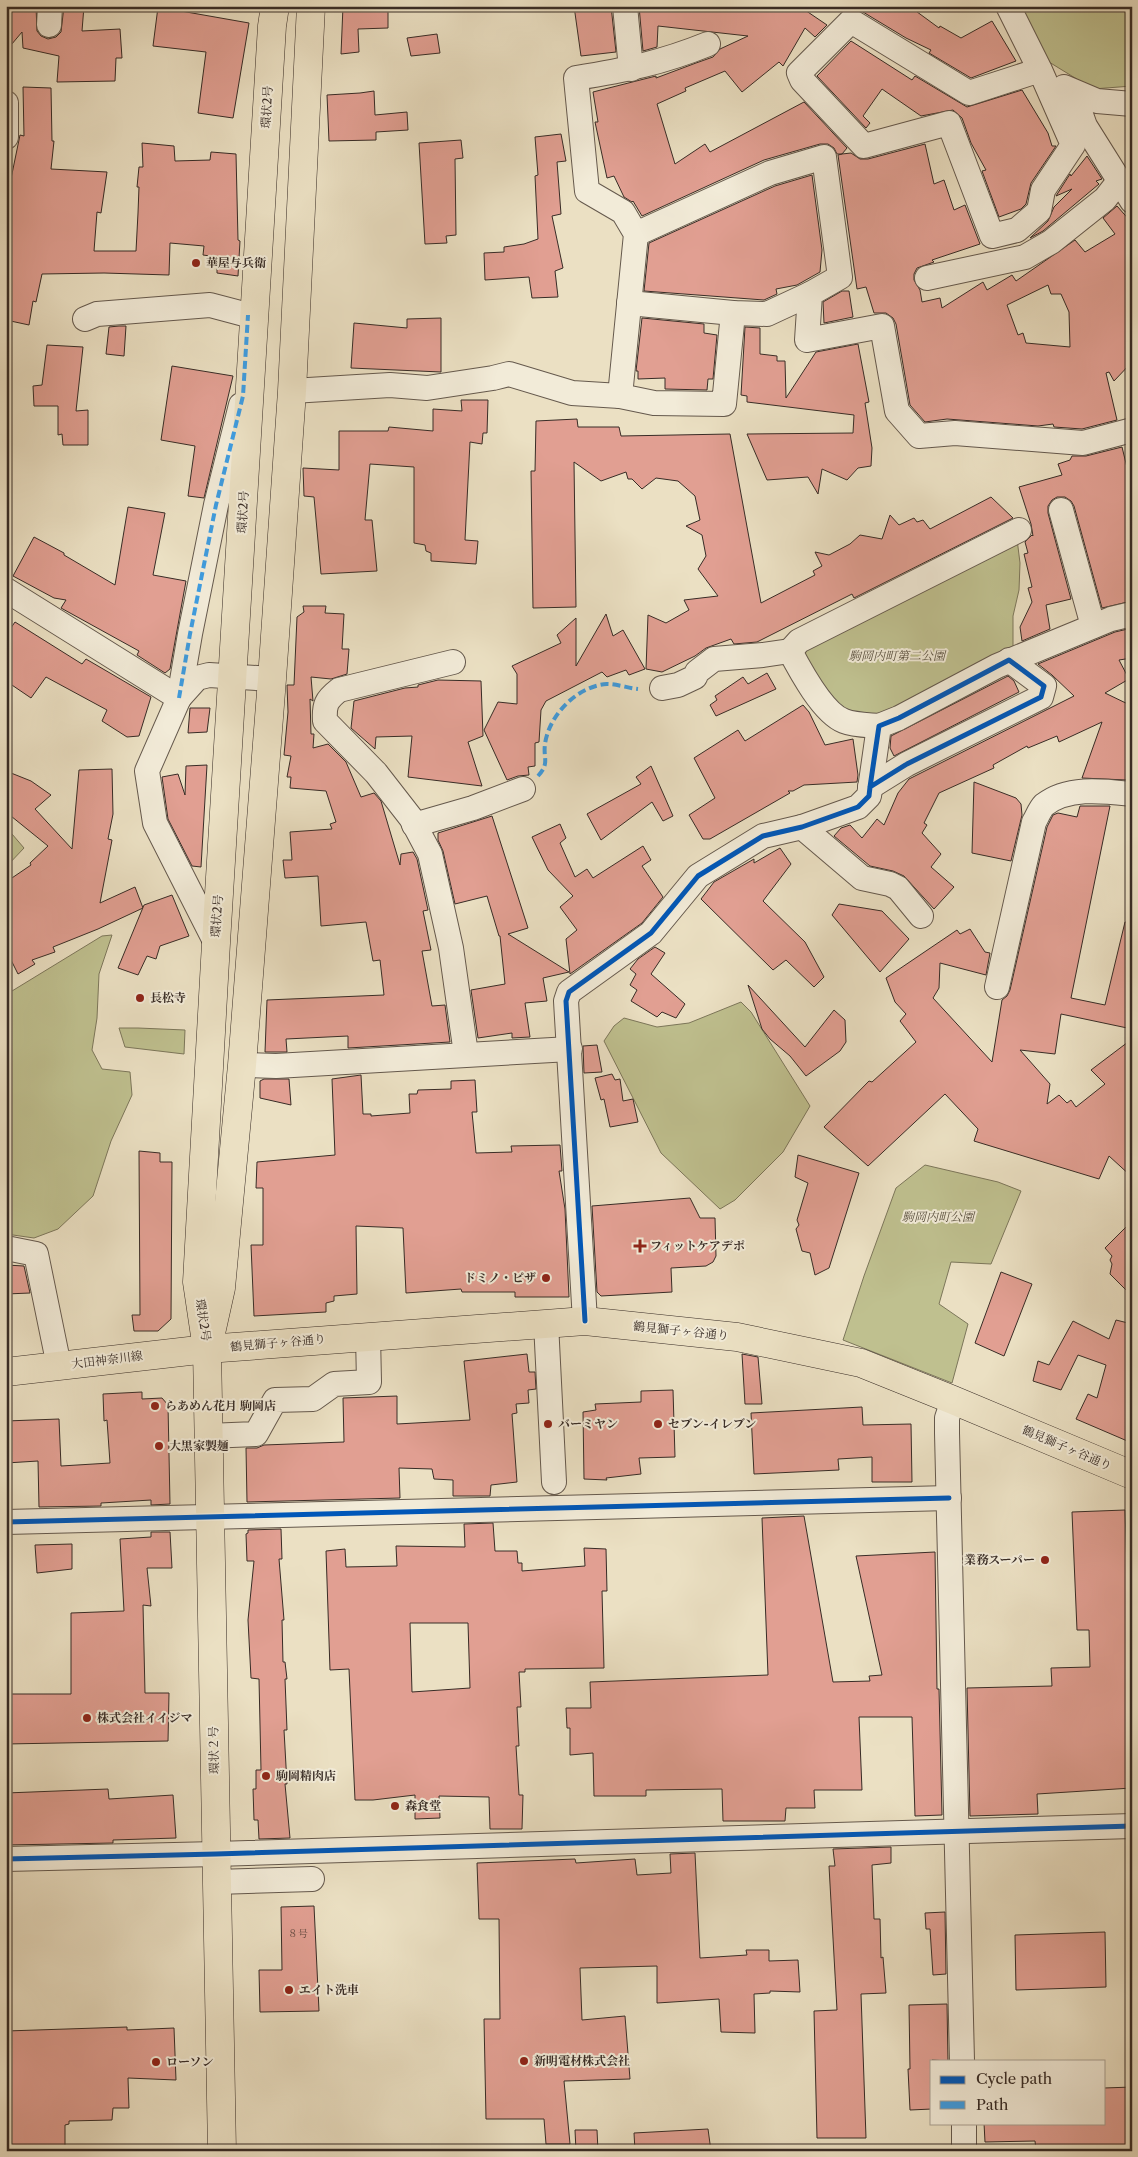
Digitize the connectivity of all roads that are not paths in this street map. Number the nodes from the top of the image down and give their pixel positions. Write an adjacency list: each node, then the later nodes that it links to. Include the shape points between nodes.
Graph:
1 (275, 6): 19 (main road, 環状2号)
2 (310, 6): 21 (main road, 環状2号)
3 (625, 6): 6 (street)
4 (1008, 6): 7 (street)
5 (708, 44): 6 (street)
6 (631, 69): 14 (street, via 576,78 587,192 623,212)
7 (1040, 70): 7 (street, via 969,92 851,22 799,73 864,146 949,123 992,236 1017,230 1039,211 1043,190 1073,145); 8 (street)
8 (1072, 92): 10 (street, via 1098,101); 12 (street, via 1085,126)
9 (6, 103): 11 (street)
10 (1132, 104)
11 (6, 137)
12 (1119, 181): 13 (street); 15 (street, via 1105,199 1051,242 1025,257)
13 (1132, 201)
14 (636, 234): 16 (street, via 770,173 824,157 840,277); 17 (street)
15 (927, 278)
16 (810, 294): 18 (street, via 767,314); 23 (street, via 807,340 882,326 897,411 919,436 955,433 1083,443)
17 (629, 303): 18 (street); 22 (street)
18 (733, 313): 22 (street, via 724,404 654,403)
19 (252, 316): 20 (street, via 210,305 97,314); 32 (main road, 環状2号); 35 (street, via 243,396 216,505)
20 (85, 318)
21 (292, 391): 22 (street, via 390,385 427,388 509,374 572,393); 33 (main road, 環状2号)
22 (620, 396)
23 (1132, 430)
24 (1061, 510): 28 (street)
25 (1019, 530): 29 (street, via 800,642)
26 (6, 590): 35 (street)
27 (1132, 614): 28 (street)
28 (1093, 626): 30 (street)
29 (790, 651): 34 (street, via 714,659 695,677); 36 (street, via 808,684 843,721)
30 (1010, 660): 36 (street); 37 (street, via 1044,686 1041,697 907,764)
31 (452, 662): 40 (street, via 339,690 328,698 325,721 376,773)
32 (233, 677): 33 (street); 35 (street, via 209,675 197,678); 43 (main road, 環状2号)
33 (272, 679): 47 (main road, 環状2号)
34 (662, 688)
35 (179, 698): 43 (street, via 147,770 155,823)
36 (879, 726): 37 (street)
37 (870, 787): 41 (street, via 869,796 858,807)
38 (522, 789): 40 (street, via 473,808)
39 (1132, 794): 44 (street, via 1106,791 1065,794 1043,806 1034,822)
40 (414, 824): 46 (street, via 430,854 451,948)
41 (802, 827): 42 (street, via 862,878 898,888); 45 (street, via 763,836 698,876 651,933 569,992 566,1001)
42 (921, 916)
43 (216, 942): 52 (main road, 環状2号, via 197,1282)
44 (997, 987)
45 (570, 1049): 46 (street); 49 (street)
46 (466, 1054): 47 (street, via 276,1066)
47 (242, 1065): 52 (main road, 環状2号, via 220,1288)
48 (6, 1248): 53 (street, via 36,1254)
49 (585, 1321): 50 (main road, 鶴見獅子ヶ谷通り); 55 (main road, 鶴見獅子ヶ谷通り, via 746,1339 860,1364)
50 (546, 1323): 51 (main road, 鶴見獅子ヶ谷通り); 58 (street)
51 (368, 1336): 52 (main road, 鶴見獅子ヶ谷通り); 56 (street, via 369,1382 334,1384 313,1399 276,1400 256,1434)
52 (207, 1349): 53 (main road, 大田神奈川線); 56 (main road, 環状２号)
53 (59, 1366): 54 (main road, 大田神奈川線)
54 (6, 1372)
55 (953, 1400): 57 (main road, 鶴見獅子ヶ谷通り); 59 (street, via 947,1418)
56 (208, 1436): 60 (main road, 環状２号)
57 (1132, 1475)
58 (554, 1482)
59 (949, 1498): 60 (street); 63 (street)
60 (210, 1516): 61 (street); 64 (main road, 環状２号)
61 (6, 1522)
62 (1132, 1826): 63 (street)
63 (956, 1832): 64 (street); 68 (street)
64 (216, 1854): 65 (street); 67 (main road, 環状２号)
65 (6, 1859)
66 (312, 1879): 67 (street)
67 (216, 1882): 70 (main road, 環状２号)
68 (962, 2060)
69 (964, 2124): 71 (street)
70 (222, 2151)
71 (964, 2151)

